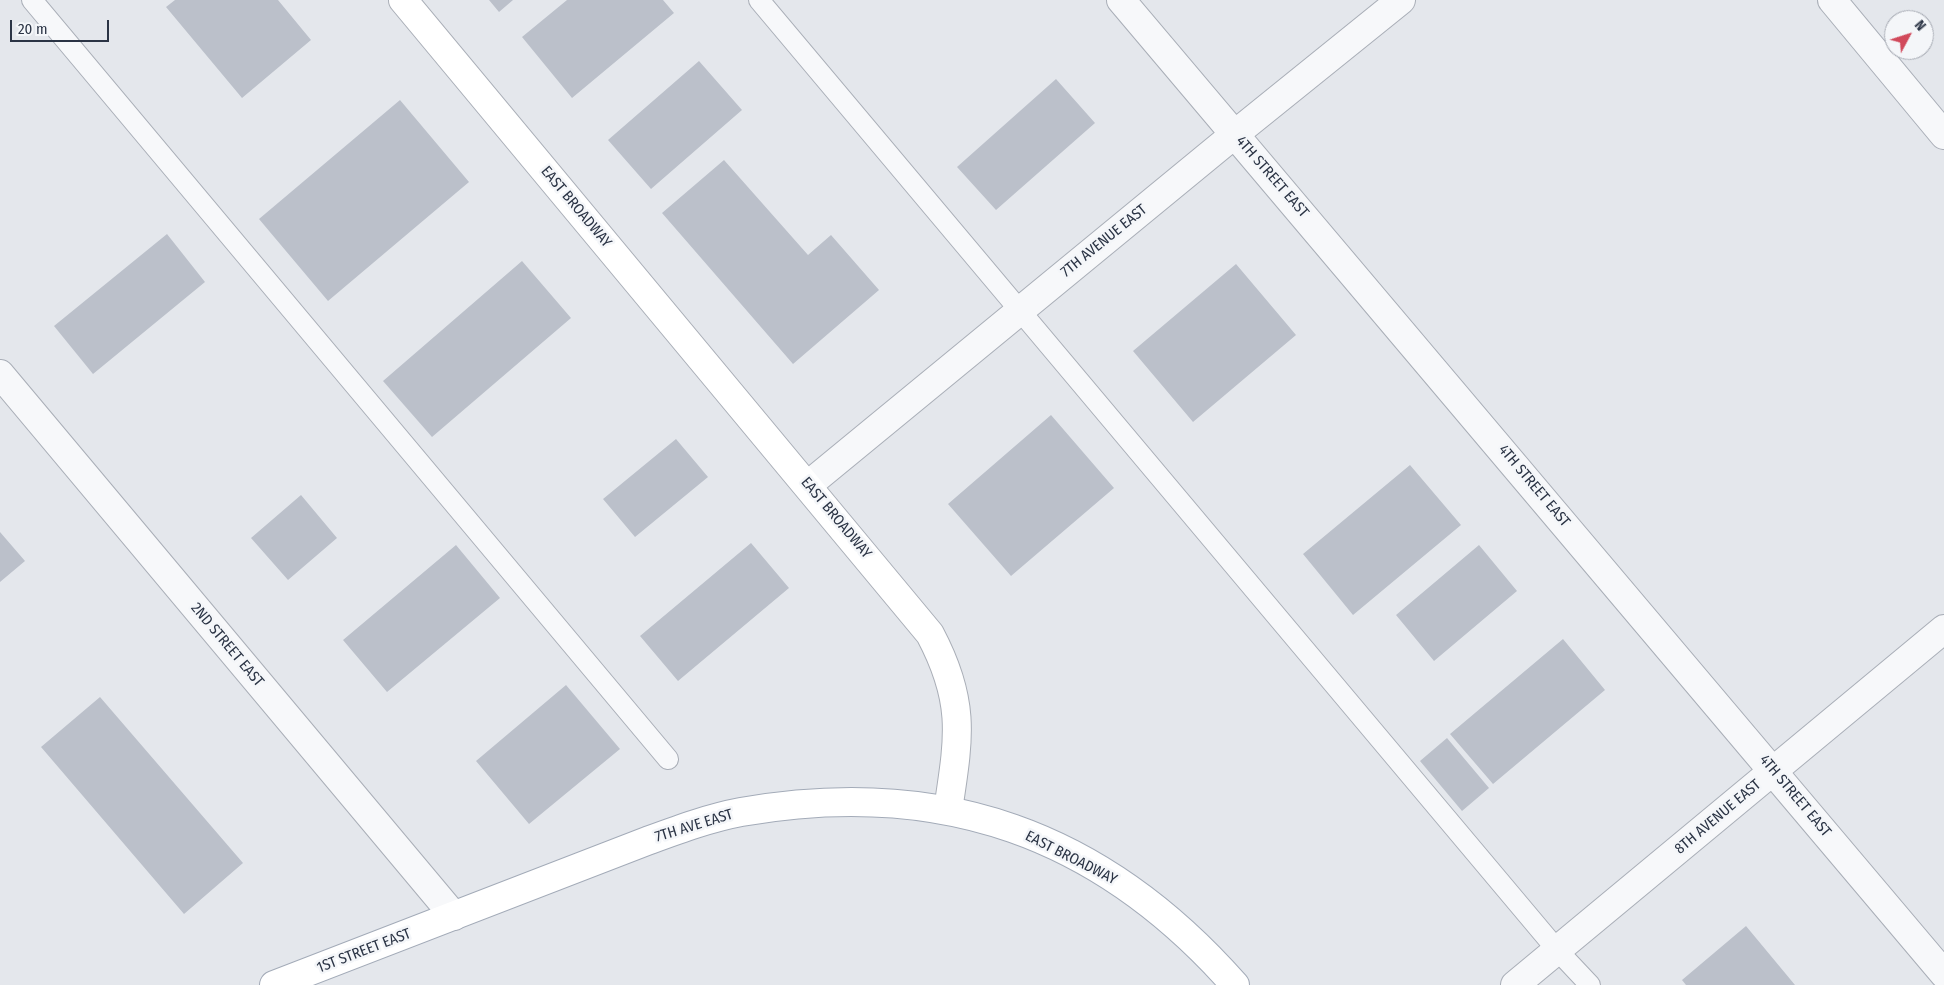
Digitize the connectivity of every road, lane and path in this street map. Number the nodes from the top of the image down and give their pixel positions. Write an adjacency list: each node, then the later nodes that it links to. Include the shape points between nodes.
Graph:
1 (32, 0): 13 (lane)
2 (403, 0): 11 (main road, EAST BROADWAY)
3 (759, 0): 9 (lane)
4 (1121, 0): 7 (street, 4TH STREET EAST)
5 (1401, 0): 7 (street, 7TH AVENUE EAST)
6 (1832, 0): 8 (street)
7 (1235, 134): 9 (street, 7TH AVENUE EAST); 14 (street, 4TH STREET EAST)
8 (1944, 135)
9 (1019, 310): 11 (street, 7TH AVENUE EAST); 17 (lane)
10 (0, 374): 16 (street, 2ND STREET EAST)
11 (808, 485): 15 (main road, EAST BROADWAY, via 918,618 945,661 954,687 958,717 958,748)
12 (1944, 629): 14 (street, 8TH AVENUE EAST)
13 (668, 759)
14 (1774, 771): 17 (street, 8TH AVENUE EAST); 18 (street, 4TH STREET EAST)
15 (948, 810): 16 (main road, 7TH AVE EAST, via 908,804 840,802 739,813 647,841); 20 (main road, EAST BROADWAY, via 1000,824 1053,845 1108,873 1156,907)
16 (454, 916): 19 (main road, 1ST STREET EAST)
17 (1558, 951): 21 (street, 8TH AVENUE EAST); 22 (lane)
18 (1944, 974)
19 (274, 985)
20 (1235, 985)
21 (1515, 985)
22 (1590, 985)

